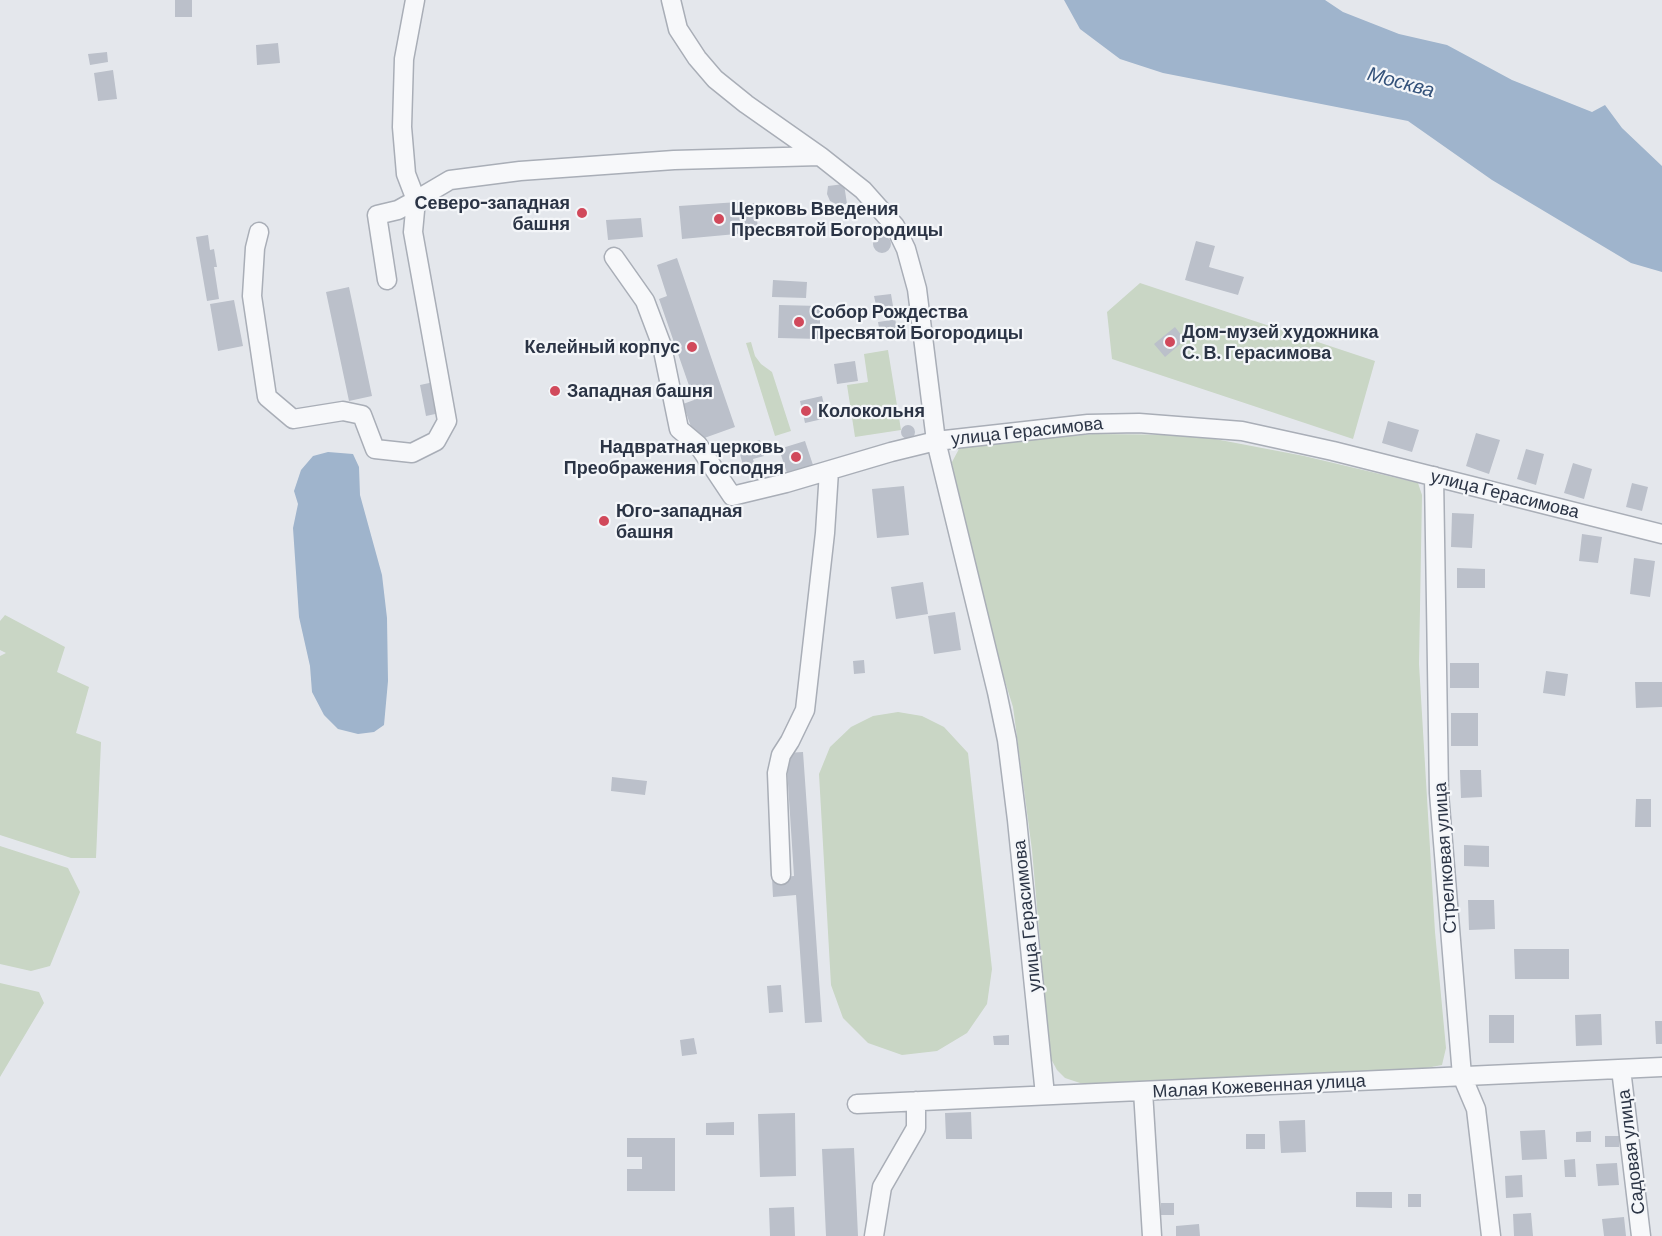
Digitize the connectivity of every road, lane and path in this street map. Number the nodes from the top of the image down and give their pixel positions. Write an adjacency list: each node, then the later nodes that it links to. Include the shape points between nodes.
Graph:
1 (415, 0): 4 (street, via 404,59 402,127 406,174)
2 (671, 0): 3 (street, via 682,36 716,79)
3 (820, 156): 4 (street, via 674,160 520,171 450,180); 8 (street, via 879,206 906,249 917,289)
4 (416, 200): 5 (street, via 413,231 447,421 436,441 412,453 375,449 362,415 343,411 293,419 267,398 252,296); 7 (street, via 377,215)
5 (259, 231)
6 (614, 256): 9 (street, via 645,301 662,346 679,429 698,445 732,496)
7 (387, 280)
8 (936, 441): 9 (street); 10 (street, улица Герасимова, via 1088,424 1191,426 1242,431); 17 (street, улица Герасимова, via 1007,740)
9 (829, 471): 12 (street, via 805,710 781,755 777,773)
10 (1434, 476): 11 (street, улица Герасимова); 15 (street, Стрелковая улица, via 1438,793)
11 (1662, 534)
12 (781, 875)
13 (1662, 1067): 14 (street, Малая Кожевенная улица)
14 (1621, 1069): 15 (street, Малая Кожевенная улица); 23 (street, Садовая улица)
15 (1462, 1076): 16 (street, Малая Кожевенная улица); 22 (street, Стрелковая улица, via 1476,1109)
16 (1143, 1091): 17 (street, Малая Кожевенная улица); 21 (street)
17 (1045, 1095): 18 (street, Малая Кожевенная улица)
18 (916, 1101): 19 (street, Малая Кожевенная улица); 20 (street, via 916,1128 882,1187)
19 (857, 1104)
20 (874, 1236)
21 (1152, 1236)
22 (1491, 1236)
23 (1641, 1236)

